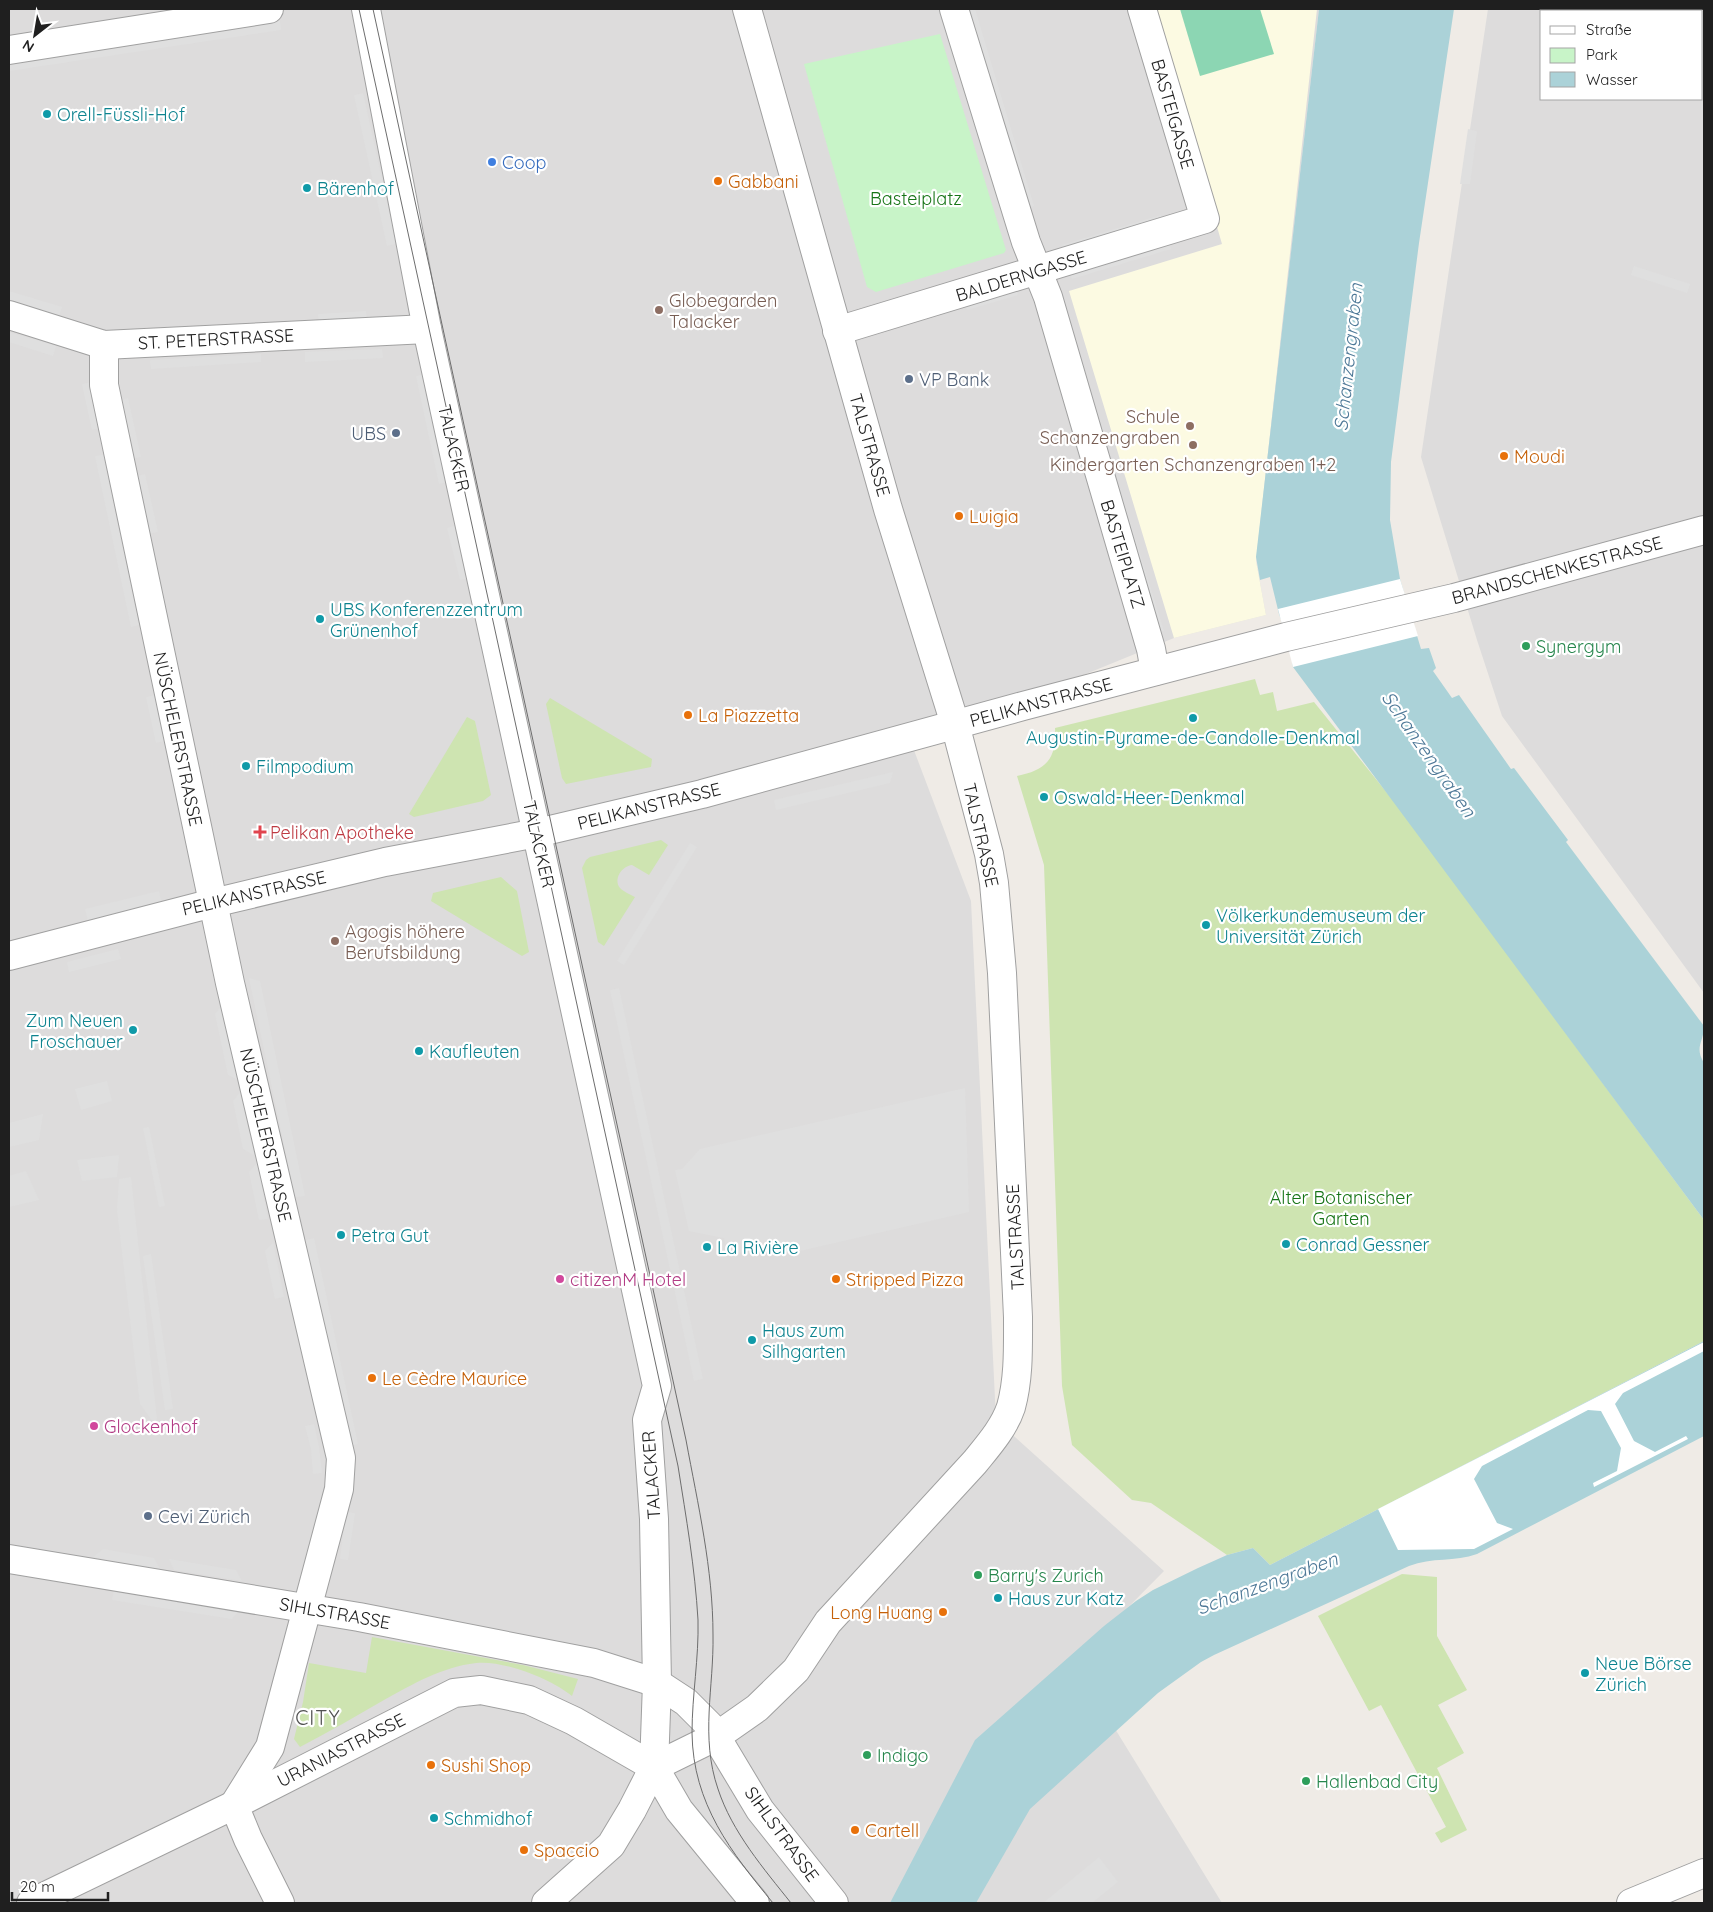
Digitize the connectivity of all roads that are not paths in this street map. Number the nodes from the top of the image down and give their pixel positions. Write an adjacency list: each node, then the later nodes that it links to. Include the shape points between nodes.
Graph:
1 (269, 9): 6 (street)
2 (366, 9): 10 (street, TALACKER)
3 (747, 9): 11 (street, TALSTRASSE)
4 (954, 9): 8 (street, BASTEIPLATZ, via 1026,242)
5 (1142, 9): 7 (street, BASTEIGASSE)
6 (9, 50)
7 (1205, 219): 8 (street, BALDERNGASSE)
8 (1038, 271): 11 (street, BALDERNGASSE); 15 (street, BASTEIPLATZ)
9 (9, 315): 12 (street, ST. PETERSTRASSE)
10 (428, 330): 12 (street, ST. PETERSTRASSE); 17 (street, TALACKER)
11 (838, 331): 16 (street, TALSTRASSE, via 888,509)
12 (104, 345): 18 (street, NÜSCHELERSTRASSE, via 104,385)
13 (1704, 530): 14 (street, BRANDSCHENKESTRASSE, via 1409,609)
14 (1286, 638): 15 (street, PELIKANSTRASSE)
15 (1155, 671): 16 (street, PELIKANSTRASSE)
16 (955, 724): 17 (street, PELIKANSTRASSE, via 702,794); 23 (street, TALSTRASSE, via 989,854 1003,982 1018,1317 1016,1382 1010,1408 994,1438 975,1462 828,1622 796,1670 757,1708)
17 (537, 833): 18 (street, PELIKANSTRASSE, via 385,862); 22 (street, TALACKER, via 657,1386 647,1420 654,1519)
18 (213, 903): 19 (street, PELIKANSTRASSE); 21 (street, NÜSCHELERSTRASSE, via 341,1458 339,1489)
19 (9, 956)
20 (9, 1559): 21 (street, SIHLSTRASSE)
21 (308, 1608): 22 (street, SIHLSTRASSE, via 594,1663); 25 (street, NÜSCHELERSTRASSE, via 270,1747)
22 (657, 1683): 23 (street, SIHLSTRASSE, via 686,1702); 24 (street, TALACKER)
23 (717, 1736): 24 (street, TALSTRASSE); 31 (street, SIHLSTRASSE, via 760,1810)
24 (654, 1767): 25 (street, URANIASTRASSE, via 574,1721 529,1700 481,1690 454,1693); 29 (street, via 611,1845); 30 (street, via 680,1810)
25 (234, 1805): 27 (street, URANIASTRASSE); 28 (street)
26 (1704, 1873): 32 (street)
27 (31, 1903)
28 (280, 1903)
29 (546, 1903)
30 (755, 1903)
31 (834, 1903)
32 (1631, 1903)

